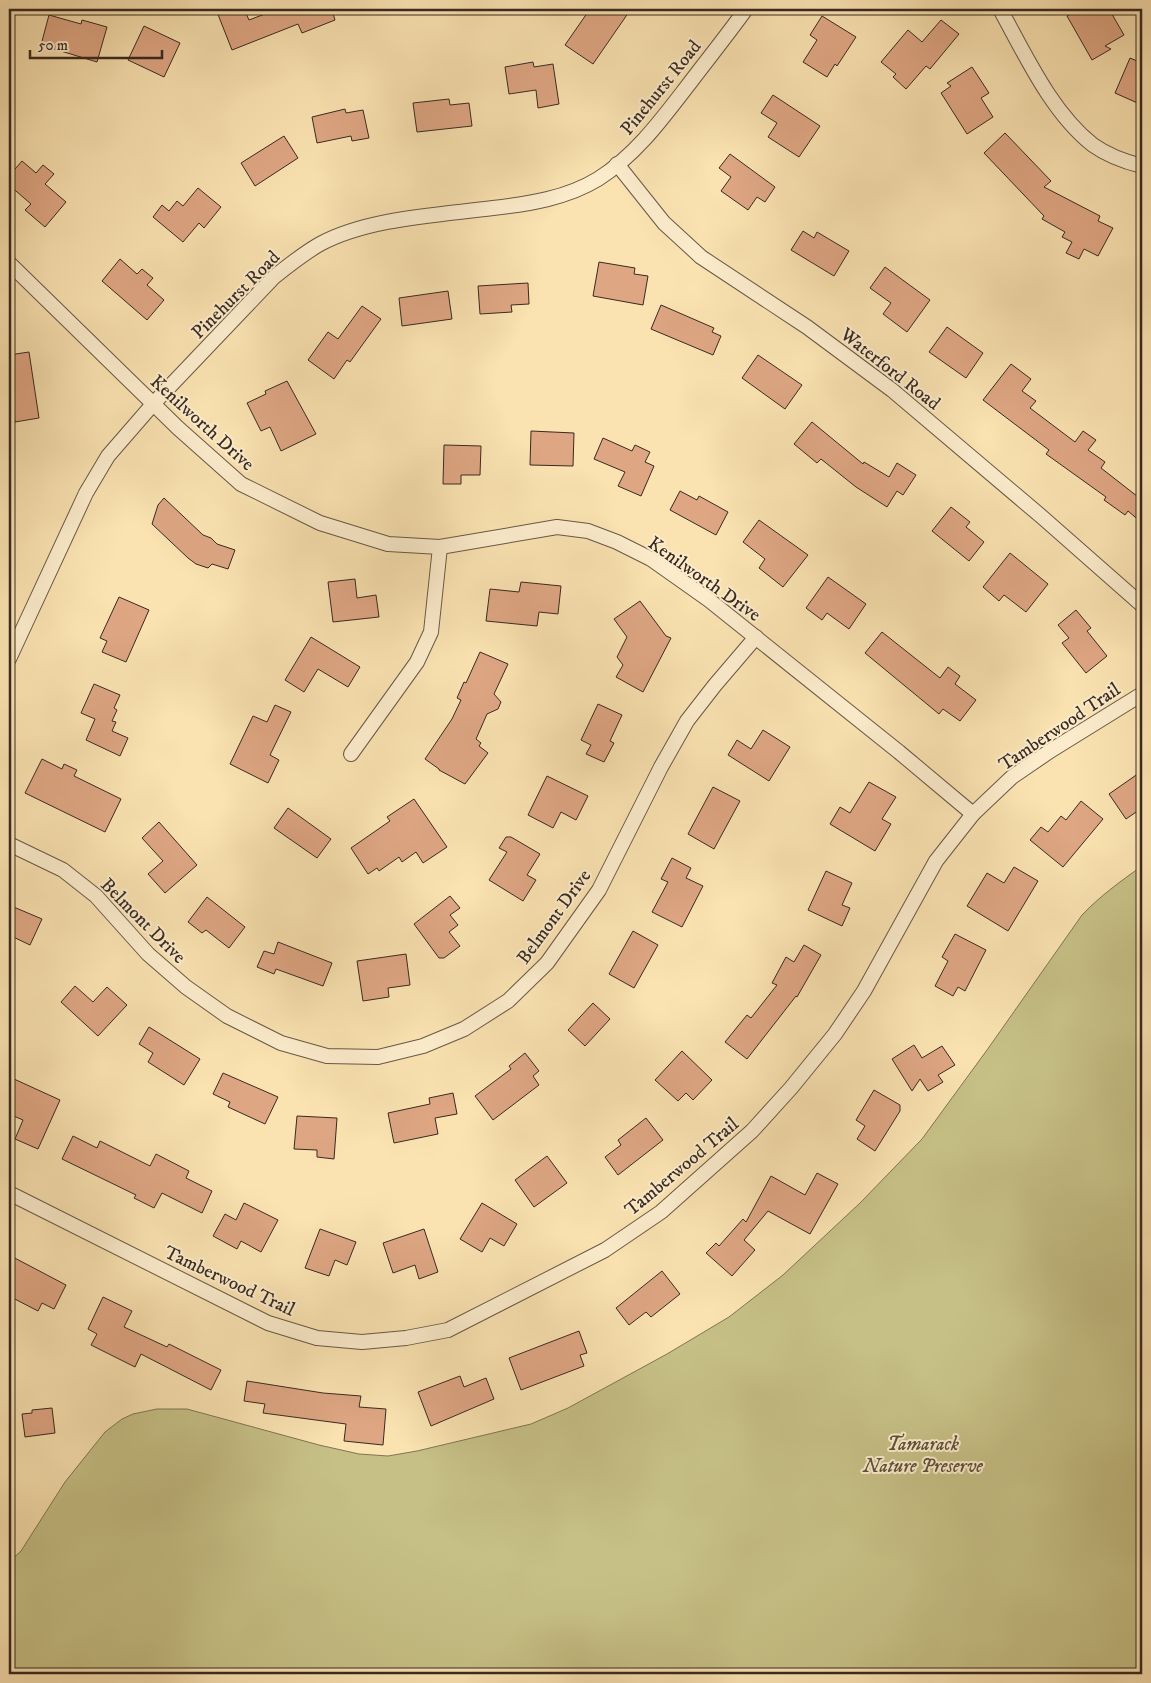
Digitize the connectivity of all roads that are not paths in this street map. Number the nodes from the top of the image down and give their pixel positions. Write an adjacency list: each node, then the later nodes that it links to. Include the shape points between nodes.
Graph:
1 (746, 9): 3 (street, Pinehurst Road, via 646,139)
2 (1000, 9): 4 (street, via 1043,86 1068,120 1094,145 1125,162)
3 (617, 164): 6 (street, Pinehurst Road, via 597,179 562,195 529,204 367,226 320,244 274,277); 8 (street, Waterford Road, via 664,223 701,258 808,327 892,390)
4 (1142, 166)
5 (9, 263): 6 (street, Kenilworth Drive)
6 (154, 403): 7 (street, Kenilworth Drive, via 241,484 320,523 388,544); 10 (street, Pinehurst Road, via 115,446 86,493)
7 (440, 547): 9 (street, Kenilworth Drive, via 557,527 588,531 651,559); 12 (street, via 431,632 417,662)
8 (1142, 605)
9 (756, 637): 13 (street, Kenilworth Drive); 14 (street, Belmont Drive, via 687,722 599,890 547,963 508,1001 464,1029 423,1046 370,1057 327,1056 281,1043 227,1016 186,987 148,954 96,896 63,870)
10 (9, 659)
11 (1142, 694): 13 (street, Tamberwood Trail, via 1050,751 1012,778)
12 (351, 754)
13 (973, 814): 15 (street, Tamberwood Trail, via 936,861 864,991 835,1034 752,1131 661,1212 605,1250 448,1330 362,1342 317,1338 268,1323)
14 (9, 844)
15 (9, 1193)

